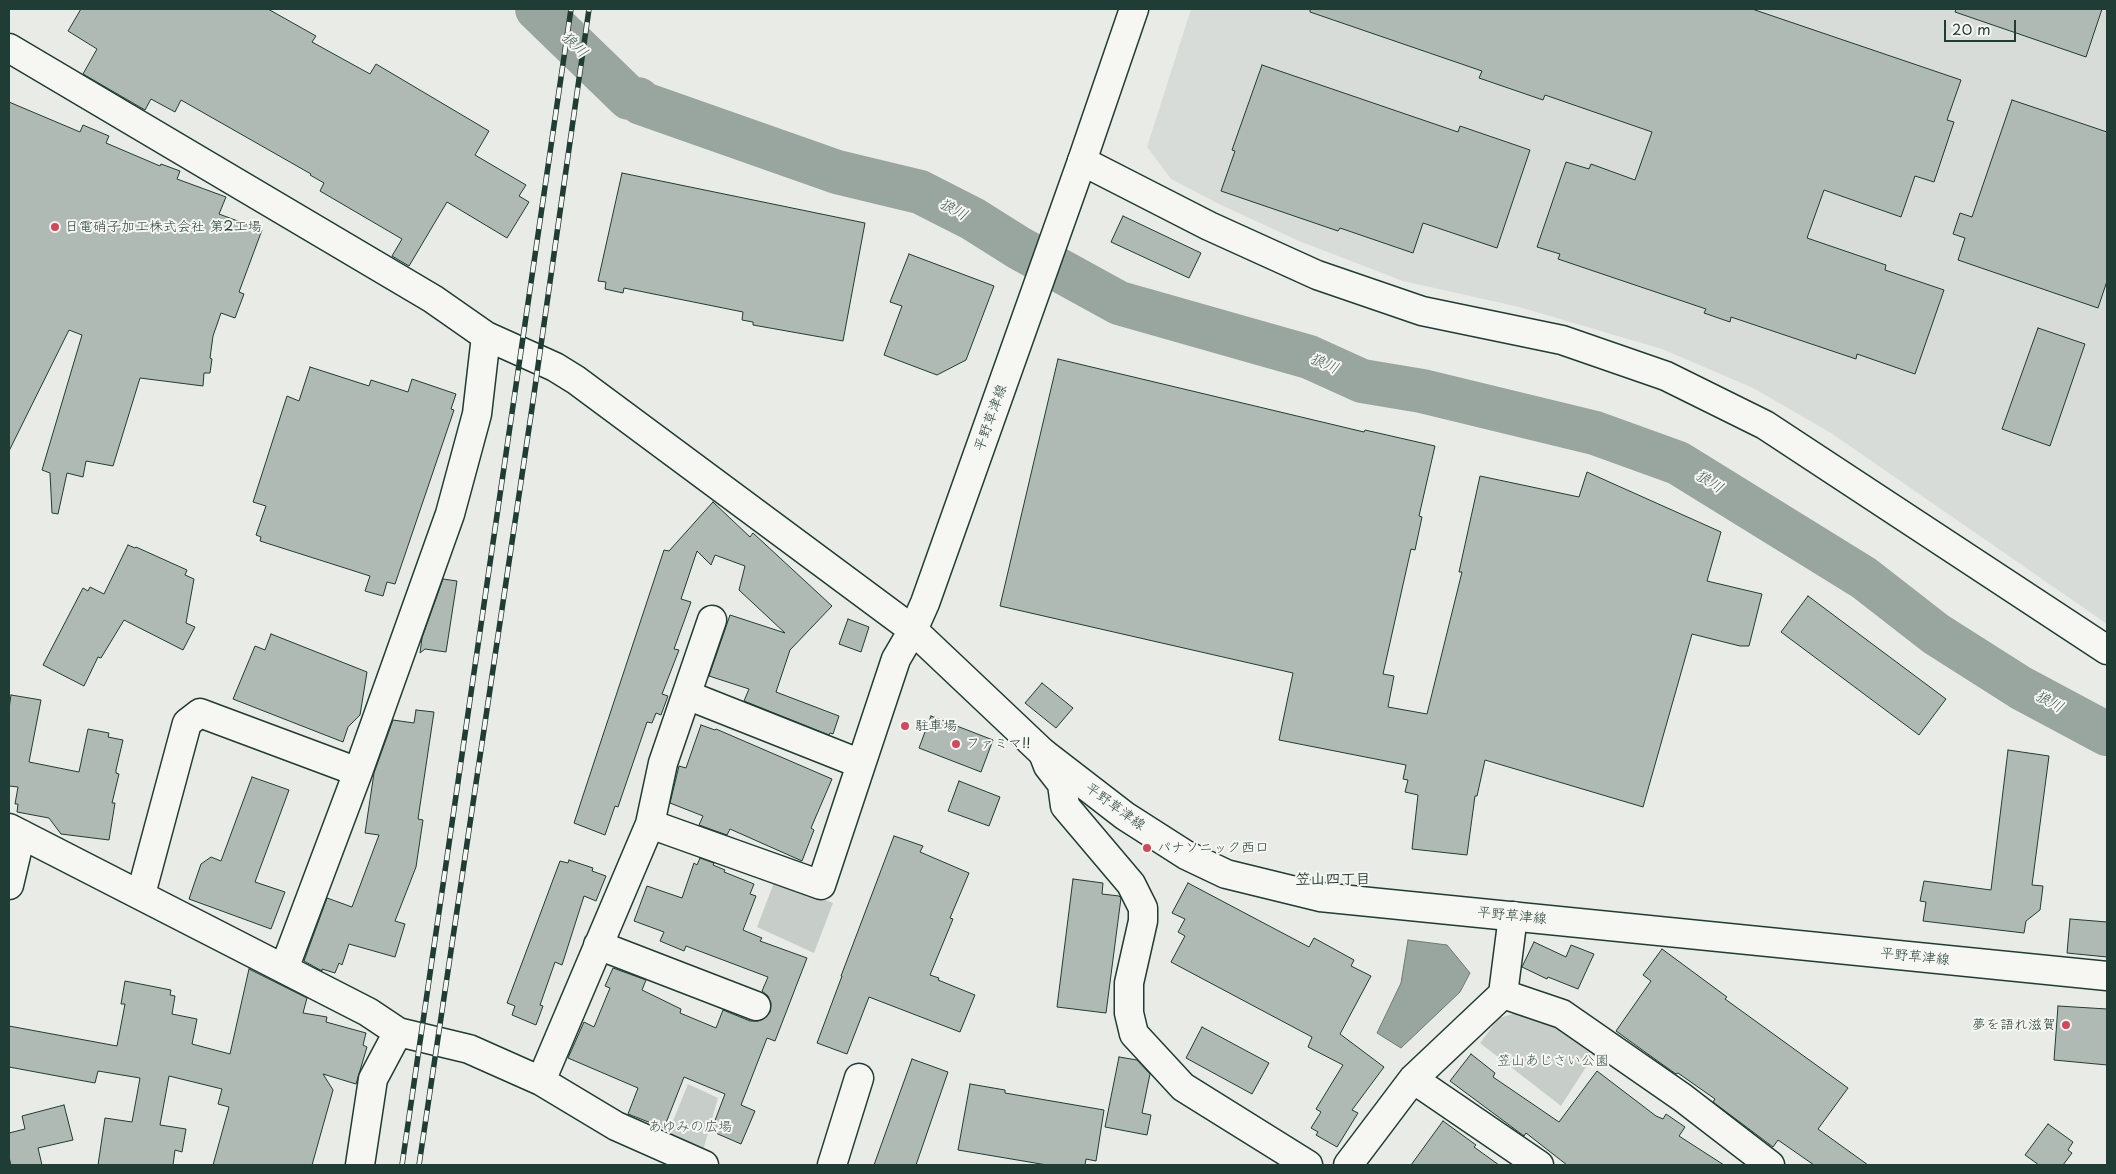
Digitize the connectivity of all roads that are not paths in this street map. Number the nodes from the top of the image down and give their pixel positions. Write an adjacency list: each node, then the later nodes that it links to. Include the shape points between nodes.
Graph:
1 (1134, 9): 3 (street, 平野草津線)
2 (9, 48): 4 (street, via 433,299)
3 (1082, 161): 6 (street, 平野草津線, via 926,603); 7 (street, via 1209,226 1317,275 1422,311 1562,340 1666,376 1765,425)
4 (486, 336): 6 (street, via 576,380); 11 (street, via 477,414 450,514)
5 (712, 620): 8 (street)
6 (913, 630): 9 (street, 平野草津線); 10 (street, via 896,659)
7 (2107, 650)
8 (687, 695): 10 (street); 12 (street, via 663,763)
9 (1042, 752): 16 (street, 平野草津線, via 1125,816 1186,855 1226,874 1320,897); 29 (street, via 1062,784 1065,806 1131,884 1143,908 1129,983 1129,1013 1134,1034 1183,1087)
10 (861, 764): 12 (street, via 821,885)
11 (358, 772): 15 (street, via 200,713 187,723); 18 (street)
12 (650, 824): 17 (street)
13 (15, 831): 14 (street); 15 (street)
14 (9, 885)
15 (141, 894): 18 (street)
16 (1513, 916): 19 (street, 平野草津線); 20 (street)
17 (598, 945): 21 (street); 25 (street)
18 (284, 969): 22 (street, via 368,1012)
19 (2107, 976)
20 (1503, 994): 24 (street); 32 (street, via 1562,1014 1683,1098)
21 (756, 1006)
22 (398, 1032): 25 (street, via 469,1049); 26 (street, via 373,1079)
23 (859, 1078): 28 (street)
24 (1413, 1079): 30 (street); 31 (street)
25 (541, 1081): 27 (street, via 616,1126)
26 (360, 1165)
27 (704, 1165)
28 (832, 1165)
29 (1308, 1165)
30 (1348, 1165)
31 (1538, 1165)
32 (1770, 1165)

